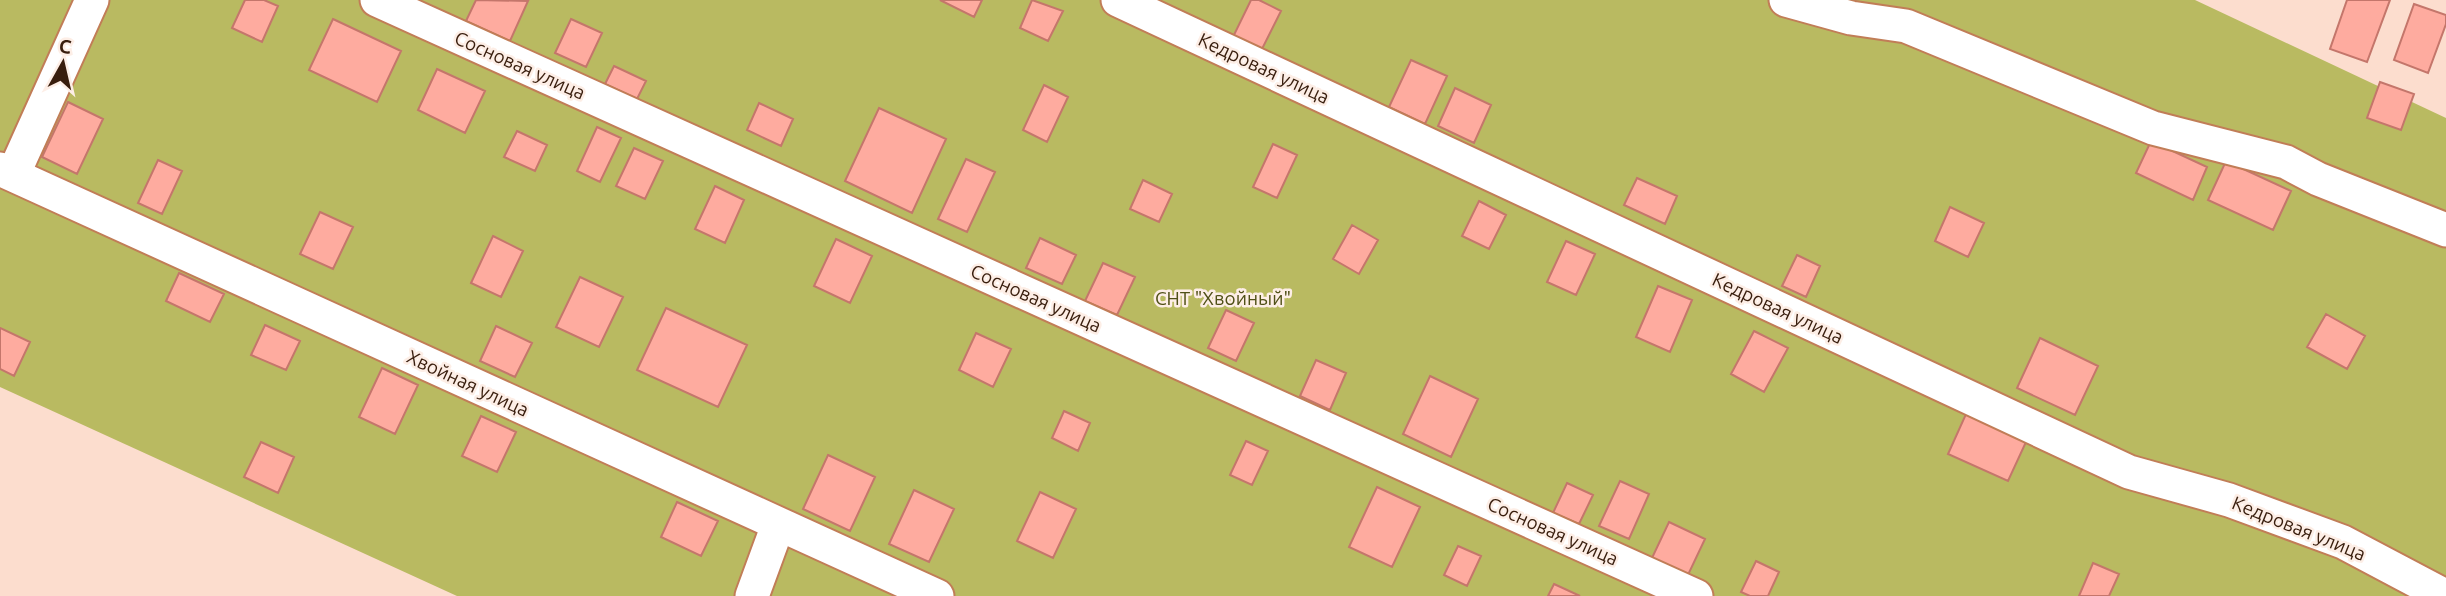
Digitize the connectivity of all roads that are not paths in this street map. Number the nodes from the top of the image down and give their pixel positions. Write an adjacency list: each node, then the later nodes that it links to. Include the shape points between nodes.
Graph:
1 (92, 0): 5 (street)
2 (377, 0): 10 (street, Сосновая улица)
3 (1118, 0): 11 (street, Кедровая улица, via 2129,472 2229,500 2343,542)
4 (1786, 0): 6 (street, via 1852,18 1906,26 2153,128 2286,162)
5 (7, 172): 7 (street, Хвойная улица)
6 (2446, 230)
7 (778, 525): 8 (street); 9 (street, Хвойная улица)
8 (752, 596)
9 (937, 596)
10 (1696, 596)
11 (2445, 596)

